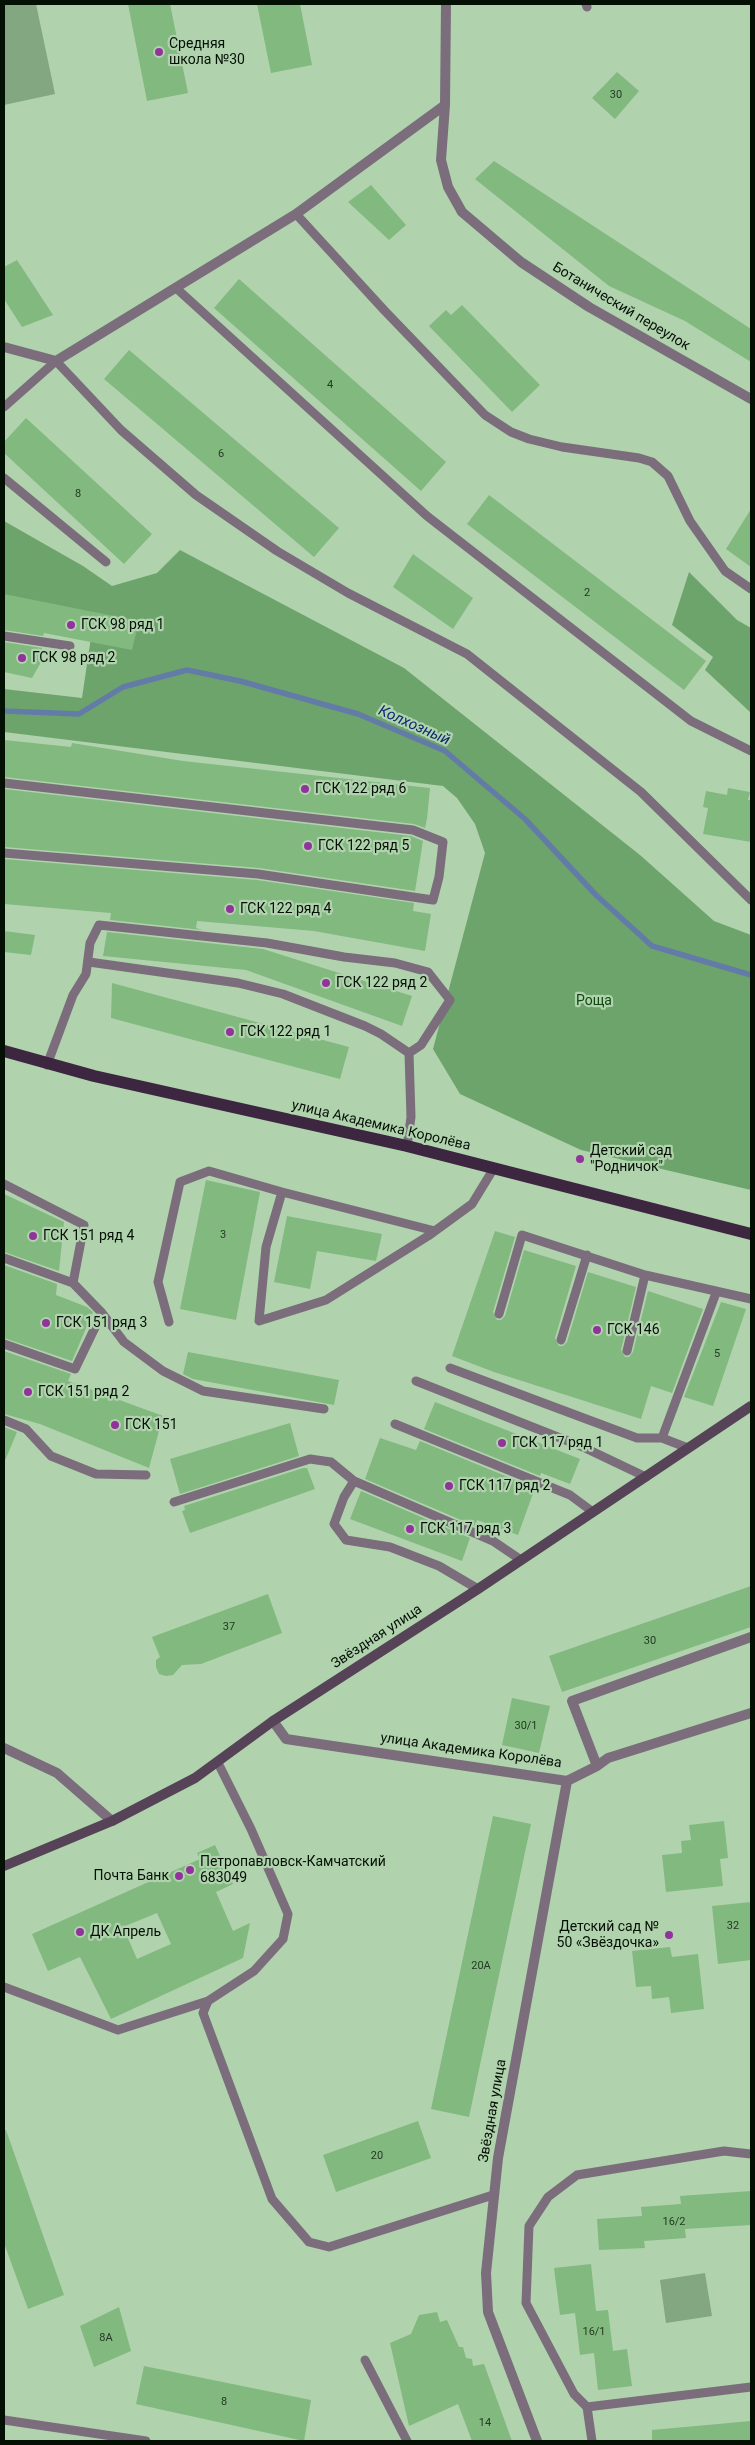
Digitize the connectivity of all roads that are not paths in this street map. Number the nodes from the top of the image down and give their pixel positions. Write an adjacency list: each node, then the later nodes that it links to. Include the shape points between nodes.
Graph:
1 (446, 4): 2 (street, Ботанический переулок)
2 (445, 105): 3 (street); 7 (street, Ботанический переулок, via 441,160 448,187 462,212 521,262 589,307)
3 (296, 214): 4 (street); 11 (lane, via 485,415 528,439 652,462 668,476 690,521 725,570)
4 (176, 288): 6 (street); 14 (lane, via 427,516 691,721)
5 (4, 347): 6 (street)
6 (56, 361): 8 (lane); 17 (lane, via 121,430 196,495 277,551 348,594 467,654 641,792)
7 (751, 399)
8 (4, 407)
9 (4, 478): 10 (lane)
10 (106, 562)
11 (751, 588)
12 (4, 636): 13 (lane)
13 (70, 646)
14 (751, 750)
15 (4, 783): 16 (lane, via 413,830 443,842 433,900 258,874)
16 (4, 853)
17 (751, 900)
18 (89, 962): 20 (lane, via 219,980 283,994 373,1030); 20 (lane, via 90,943 99,926 267,943 395,963 428,972 450,1000 421,1045); 21 (lane)
19 (4, 1051): 21 (main road, улица Академика Королёва)
20 (408, 1053): 22 (lane, via 411,1117)
21 (47, 1065): 22 (main road, улица Академика Королёва)
22 (407, 1146): 23 (main road, улица Академика Королёва)
23 (494, 1168): 26 (lane, via 472,1204); 27 (main road, улица Академика Королёва)
24 (4, 1184): 31 (lane, via 84,1226)
25 (282, 1192): 26 (lane); 26 (lane, via 266,1247 259,1321 326,1300); 36 (lane, via 209,1171 180,1182 158,1282)
26 (434, 1231)
27 (751, 1234)
28 (587, 1255): 30 (lane); 35 (lane, via 522,1235); 37 (lane)
29 (4, 1258): 31 (lane)
30 (645, 1275): 32 (lane); 39 (lane)
31 (73, 1283): 34 (lane)
32 (716, 1293): 33 (lane); 46 (lane)
33 (751, 1299)
34 (102, 1313): 38 (lane, via 75,1369); 43 (lane, via 124,1342 163,1371 204,1391)
35 (499, 1314)
36 (169, 1322)
37 (561, 1340)
38 (4, 1344)
39 (627, 1351)
40 (450, 1368): 46 (lane, via 637,1438)
41 (416, 1381): 49 (lane, via 583,1447)
42 (751, 1406): 47 (street, Звёздная улица)
43 (324, 1409)
44 (4, 1420): 48 (lane, via 26,1429 50,1456 96,1474)
45 (395, 1424): 52 (lane, via 570,1495)
46 (662, 1438): 47 (lane)
47 (688, 1448): 49 (street, Звёздная улица)
48 (146, 1475)
49 (646, 1476): 52 (street, Звёздная улица)
50 (354, 1481): 51 (lane, via 331,1462 310,1459); 53 (lane, via 493,1541); 54 (lane, via 334,1524 346,1540 390,1547 438,1566)
51 (174, 1502)
52 (594, 1512): 53 (street, Звёздная улица)
53 (521, 1560): 54 (street, Звёздная улица)
54 (478, 1589): 57 (street, Звёздная улица)
55 (751, 1637): 60 (street, via 572,1701)
56 (751, 1713): 60 (street, улица Академика Королёва, via 608,1758)
57 (273, 1721): 59 (street, Звёздная улица); 61 (street, улица Академика Королёва, via 286,1739)
58 (4, 1748): 62 (street, via 57,1773)
59 (218, 1763): 62 (street, Звёздная улица); 65 (lane, via 288,1914 284,1939 254,1971)
60 (597, 1766): 61 (street, улица Академика Королёва)
61 (567, 1781): 67 (street, Звёздная улица)
62 (112, 1821): 63 (street, Звёздная улица)
63 (4, 1866)
64 (4, 1987): 65 (lane, via 118,2030)
65 (208, 2001): 67 (lane, via 203,2013 272,2199 310,2242 328,2247)
66 (751, 2154): 70 (lane, via 724,2151 577,2175 548,2197 529,2226 526,2303 574,2394)
67 (493, 2195): 74 (street, Звёздная улица, via 486,2273 488,2312)
68 (365, 2360): 73 (lane)
69 (751, 2387): 70 (lane)
70 (586, 2407): 75 (lane)
71 (4, 2420): 72 (lane)
72 (146, 2441)
73 (407, 2441)
74 (537, 2441)
75 (592, 2441)

